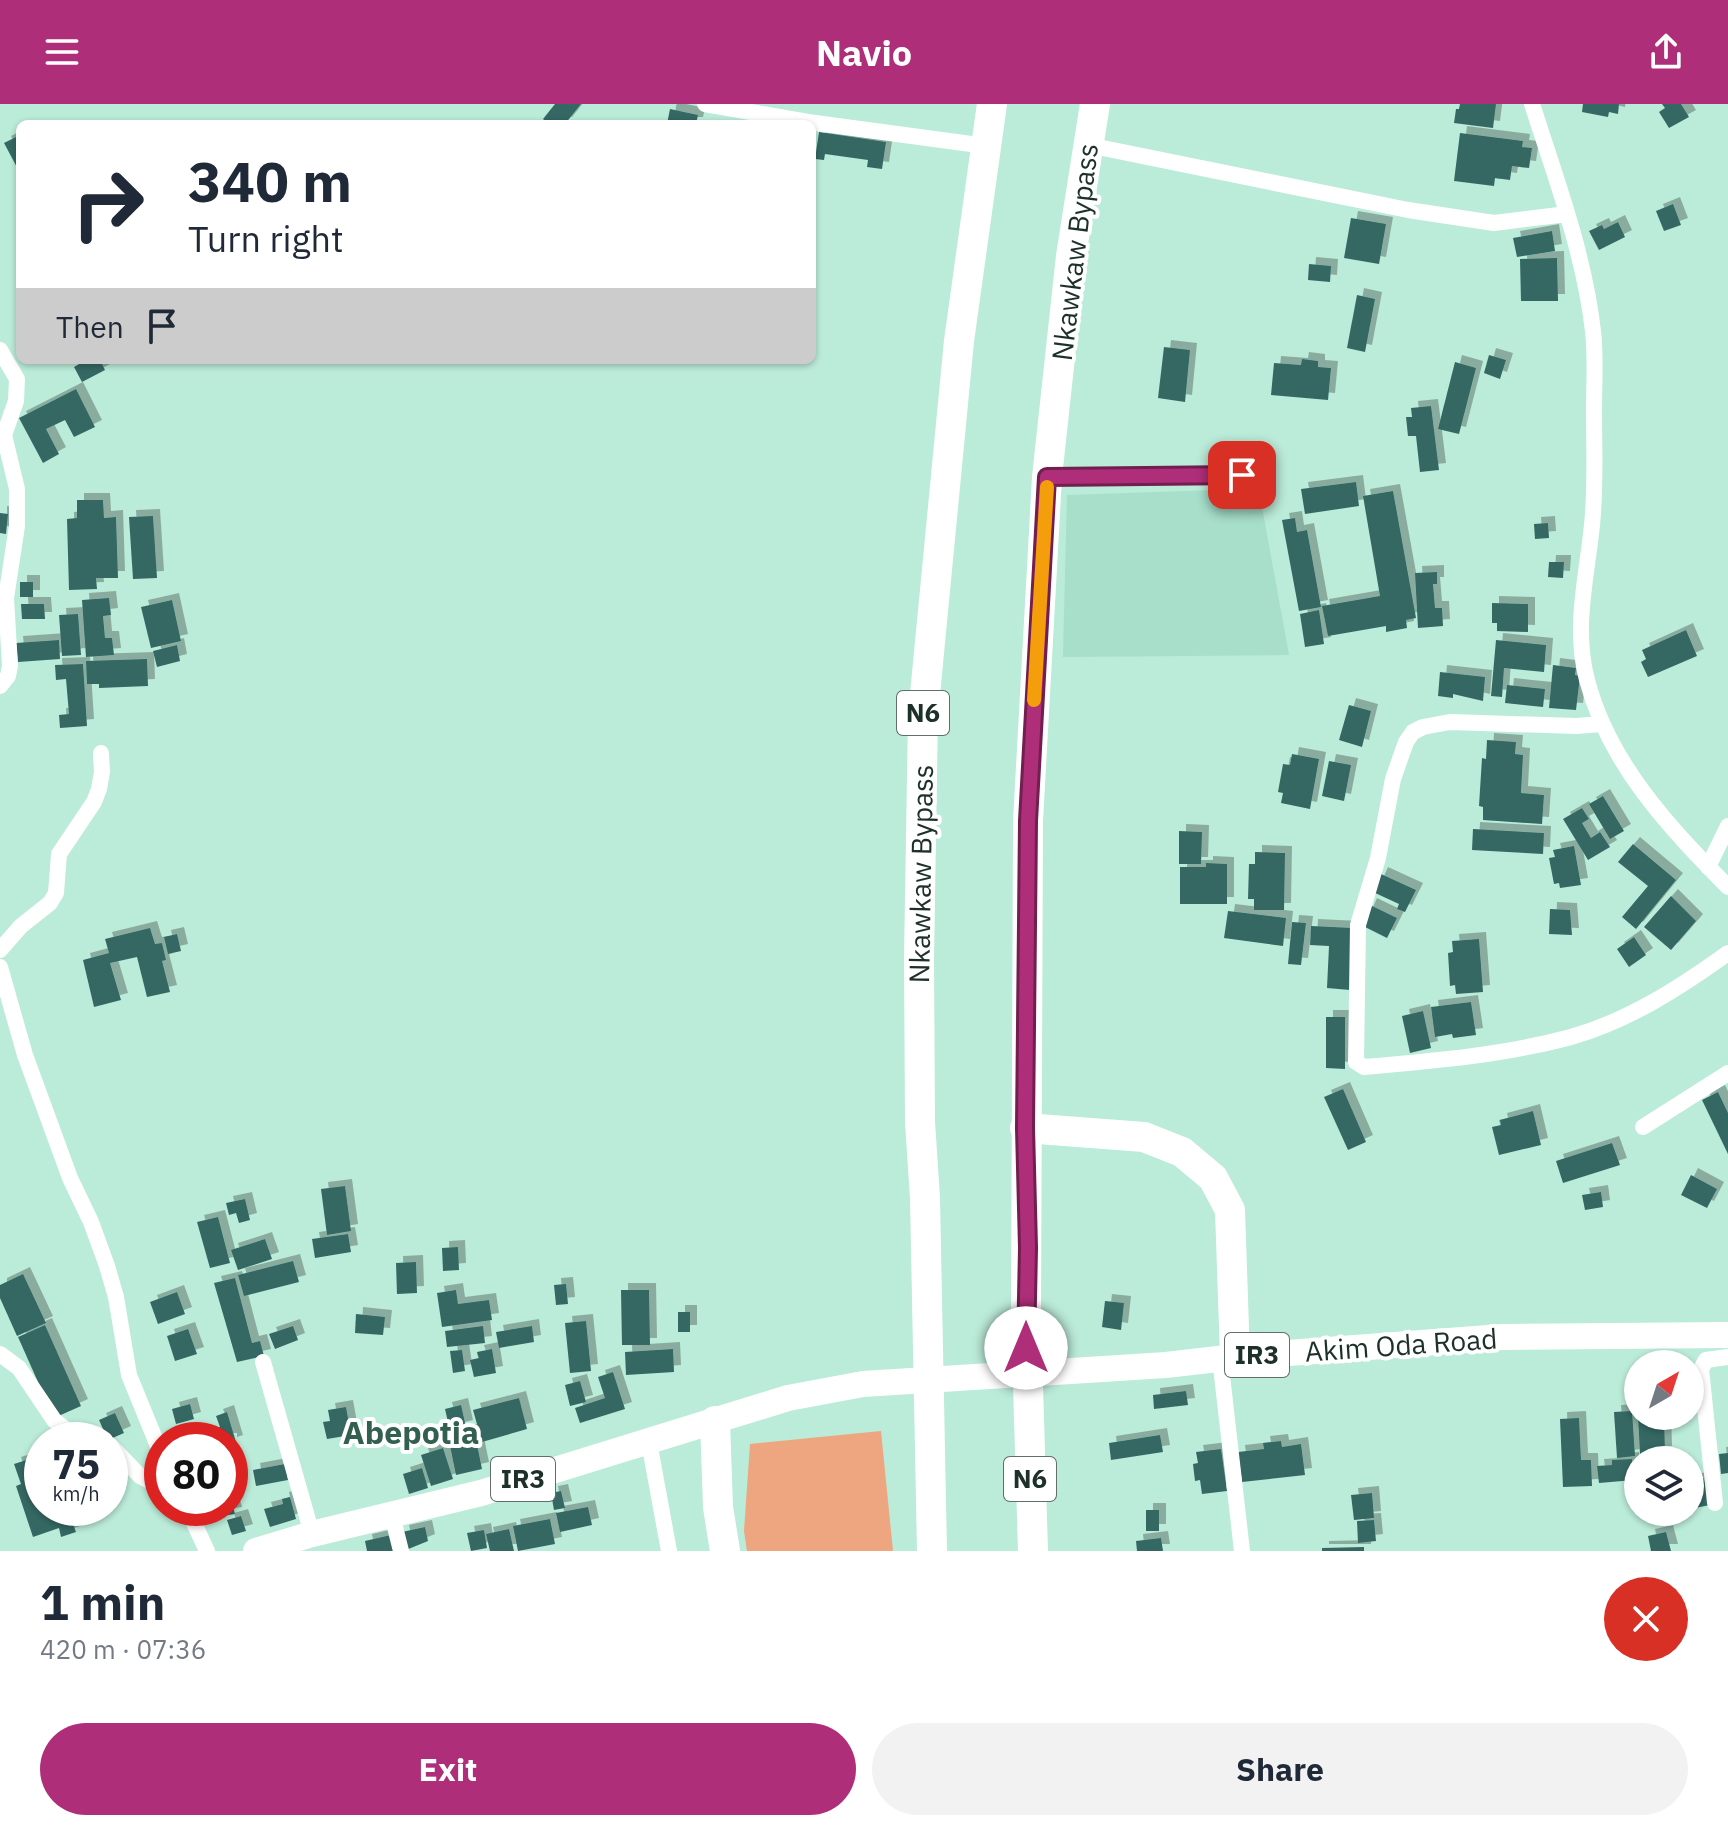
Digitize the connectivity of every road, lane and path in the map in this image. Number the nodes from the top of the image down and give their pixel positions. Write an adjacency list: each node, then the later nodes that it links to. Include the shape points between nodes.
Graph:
1 (705, 104): 5 (street)
2 (992, 104): 8 (highway, Nkawkaw Bypass / N6)
3 (1095, 104): 7 (highway, Nkawkaw Bypass / N6)
4 (1532, 104): 9 (street)
5 (797, 120)
6 (816, 123): 8 (street)
7 (1088, 145): 9 (street, via 1494,223); 11 (highway, Nkawkaw Bypass / N6)
8 (986, 146): 45 (highway, Nkawkaw Bypass / N6, via 954,383 923,715 920,1107)
9 (1567, 214): 14 (street, via 1593,334 1593,520 1581,604 1581,647)
10 (0, 350): 13 (street, via 17,379 16,401 4,435 17,489 17,526 6,598 10,666)
11 (1047, 477): 12 (lane, via 1242,475); 24 (highway, Nkawkaw Bypass / N6, via 1028,821)
12 (1272, 492)
13 (0, 686)
14 (1602, 724): 17 (street, via 1631,776); 20 (street, via 1450,722 1413,732 1393,779 1358,925 1356,1062 1364,1067 1447,1059 1574,1036 1618,1020 1688,983)
15 (101, 753): 19 (street, via 99,789 59,854 56,893)
16 (1728, 826): 17 (street)
17 (1708, 867): 18 (street)
18 (1728, 887)
19 (0, 950)
20 (1728, 953)
21 (0, 967): 32 (street, via 25,1055 107,1266 129,1375)
22 (1728, 1073): 23 (street)
23 (1643, 1127)
24 (1025, 1128): 27 (highway, via 1144,1137 1182,1152 1213,1178 1230,1210); 46 (highway, Nkawkaw Bypass / N6)
25 (1728, 1335): 27 (main road, Akim Oda Road / IR3, via 1502,1337)
26 (0, 1354): 31 (street, via 19,1368)
27 (1228, 1357): 30 (main road, Akim Oda Road / IR3, via 863,1384 788,1398); 47 (street)
28 (1728, 1357): 36 (street, via 1706,1360 1701,1369)
29 (263, 1362): 39 (street)
30 (715, 1421): 33 (main road, IR3); 44 (highway)
31 (56, 1422)
32 (148, 1422)
33 (649, 1442): 37 (main road, IR3); 43 (street)
34 (128, 1464): 35 (street)
35 (144, 1478)
36 (1715, 1503)
37 (392, 1515): 39 (main road, IR3); 42 (street)
38 (195, 1526): 40 (street)
39 (312, 1534): 41 (main road, IR3)
40 (207, 1551)
41 (256, 1551)
42 (401, 1551)
43 (669, 1551)
44 (725, 1551)
45 (932, 1551)
46 (1033, 1551)
47 (1242, 1551)

